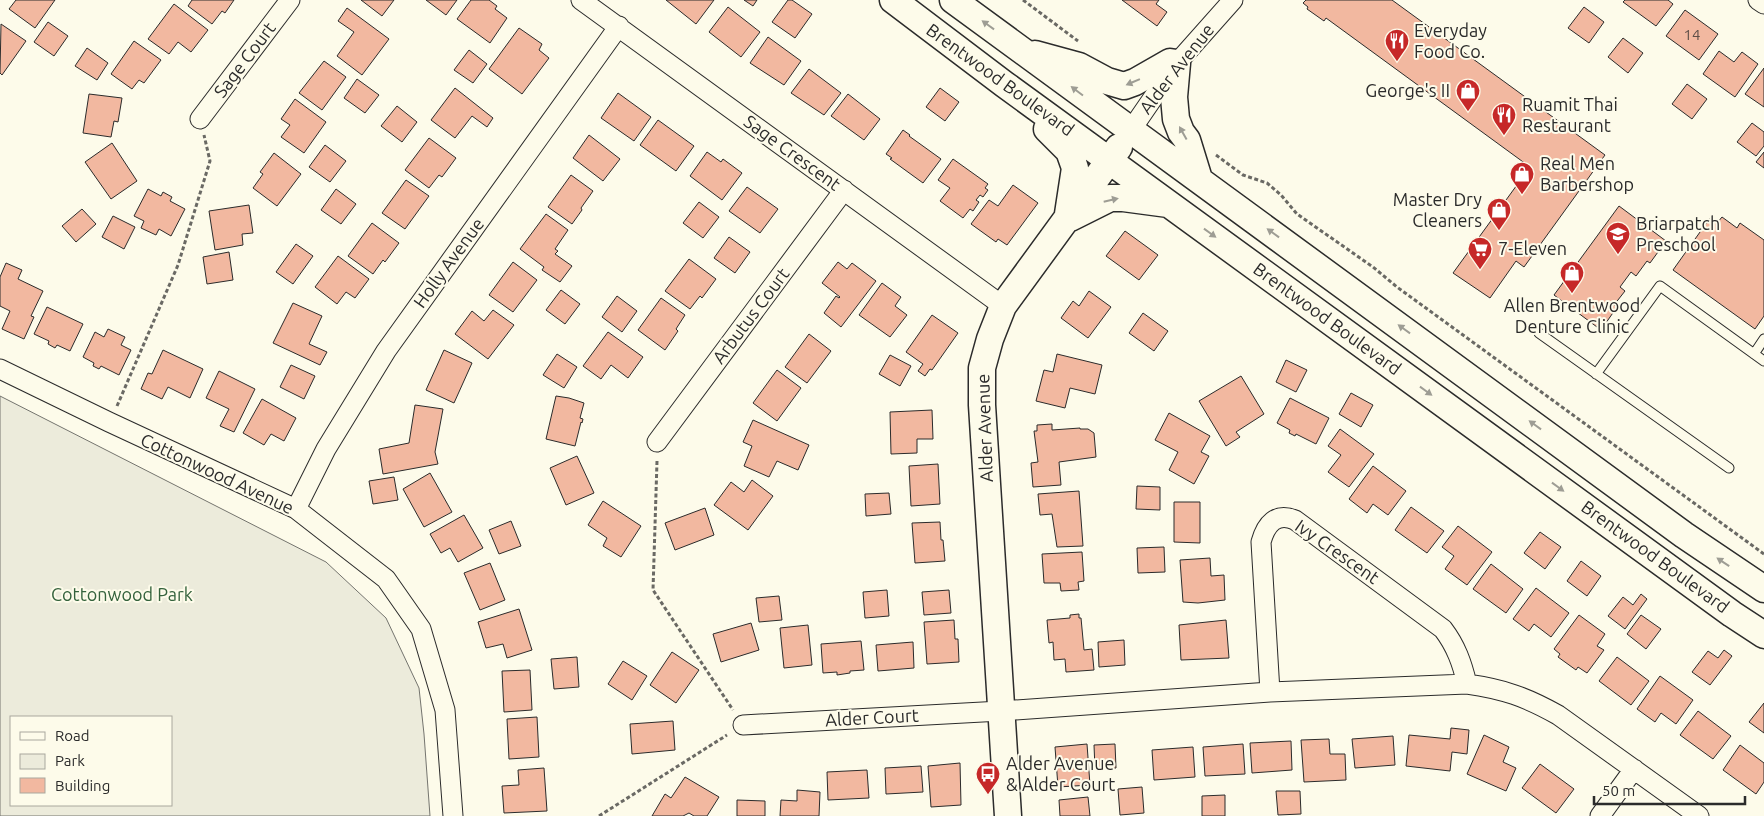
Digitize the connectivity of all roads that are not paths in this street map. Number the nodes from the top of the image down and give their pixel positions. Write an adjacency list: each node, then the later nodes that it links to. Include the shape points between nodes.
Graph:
1 (290, 0): 12 (street, Sage Court)
2 (581, 0): 8 (street, Sage Crescent)
3 (893, 0): 11 (main road, Brentwood Boulevard)
4 (953, 0): 9 (main road, Brentwood Boulevard, one-way to 4)
5 (1233, 0): 10 (street, Alder Avenue)
6 (1758, 0): 7 (street)
7 (1764, 4)
8 (618, 26): 16 (street, Sage Crescent); 28 (street, Holly Avenue, via 386,351 326,449)
9 (1022, 51): 10 (main road, one-way to 9, via 1170,62 1124,86 1106,81 1079,66); 13 (main road, Brentwood Boulevard, one-way to 9)
10 (1177, 63): 13 (street, Alder Avenue); 15 (main road, one-way to 10, via 1187,140 1176,118)
11 (1004, 84): 14 (main road, Brentwood Boulevard); 18 (main road, via 1069,151 1075,168)
12 (200, 120)
13 (1131, 130): 14 (main road, Alder Avenue); 15 (main road, Brentwood Boulevard)
14 (1110, 161): 17 (main road, Brentwood Boulevard); 18 (main road, Alder Avenue)
15 (1199, 179): 29 (main road, Brentwood Boulevard, one-way to 15, via 1684,535)
16 (844, 190): 19 (street, Sage Crescent); 26 (street, Arbutus Court)
17 (1171, 205): 18 (main road, one-way to 17, via 1110,198); 30 (main road, Brentwood Boulevard, one-way to 30)
18 (1067, 220): 19 (main road, Alder Avenue)
19 (1003, 306): 35 (main road, Alder Avenue, via 982,368)
20 (1539, 333): 25 (lane)
21 (1764, 339): 22 (lane)
22 (1754, 354): 23 (lane); 25 (lane, via 1660,286)
23 (1764, 361)
24 (0, 369): 28 (street, Cottonwood Avenue)
25 (1596, 374): 27 (lane)
26 (658, 442)
27 (1729, 468)
28 (296, 509): 38 (street, Cottonwood Avenue, via 386,579 421,629 445,710)
29 (1764, 589)
30 (1732, 614): 31 (main road, Brentwood Boulevard); 32 (main road)
31 (1764, 635)
32 (1764, 640)
33 (1467, 684): 34 (street); 34 (street, Ivy Crescent, via 1461,659 1443,630 1287,517 1277,518 1271,523 1261,542); 37 (street, via 1498,688 1540,705)
34 (1270, 692): 35 (street)
35 (1001, 711): 36 (street, Alder Court); 39 (main road, Alder Avenue)
36 (743, 725)
37 (1634, 769): 40 (street); 41 (street)
38 (452, 816)
39 (1008, 816)
40 (1600, 816)
41 (1699, 816)

